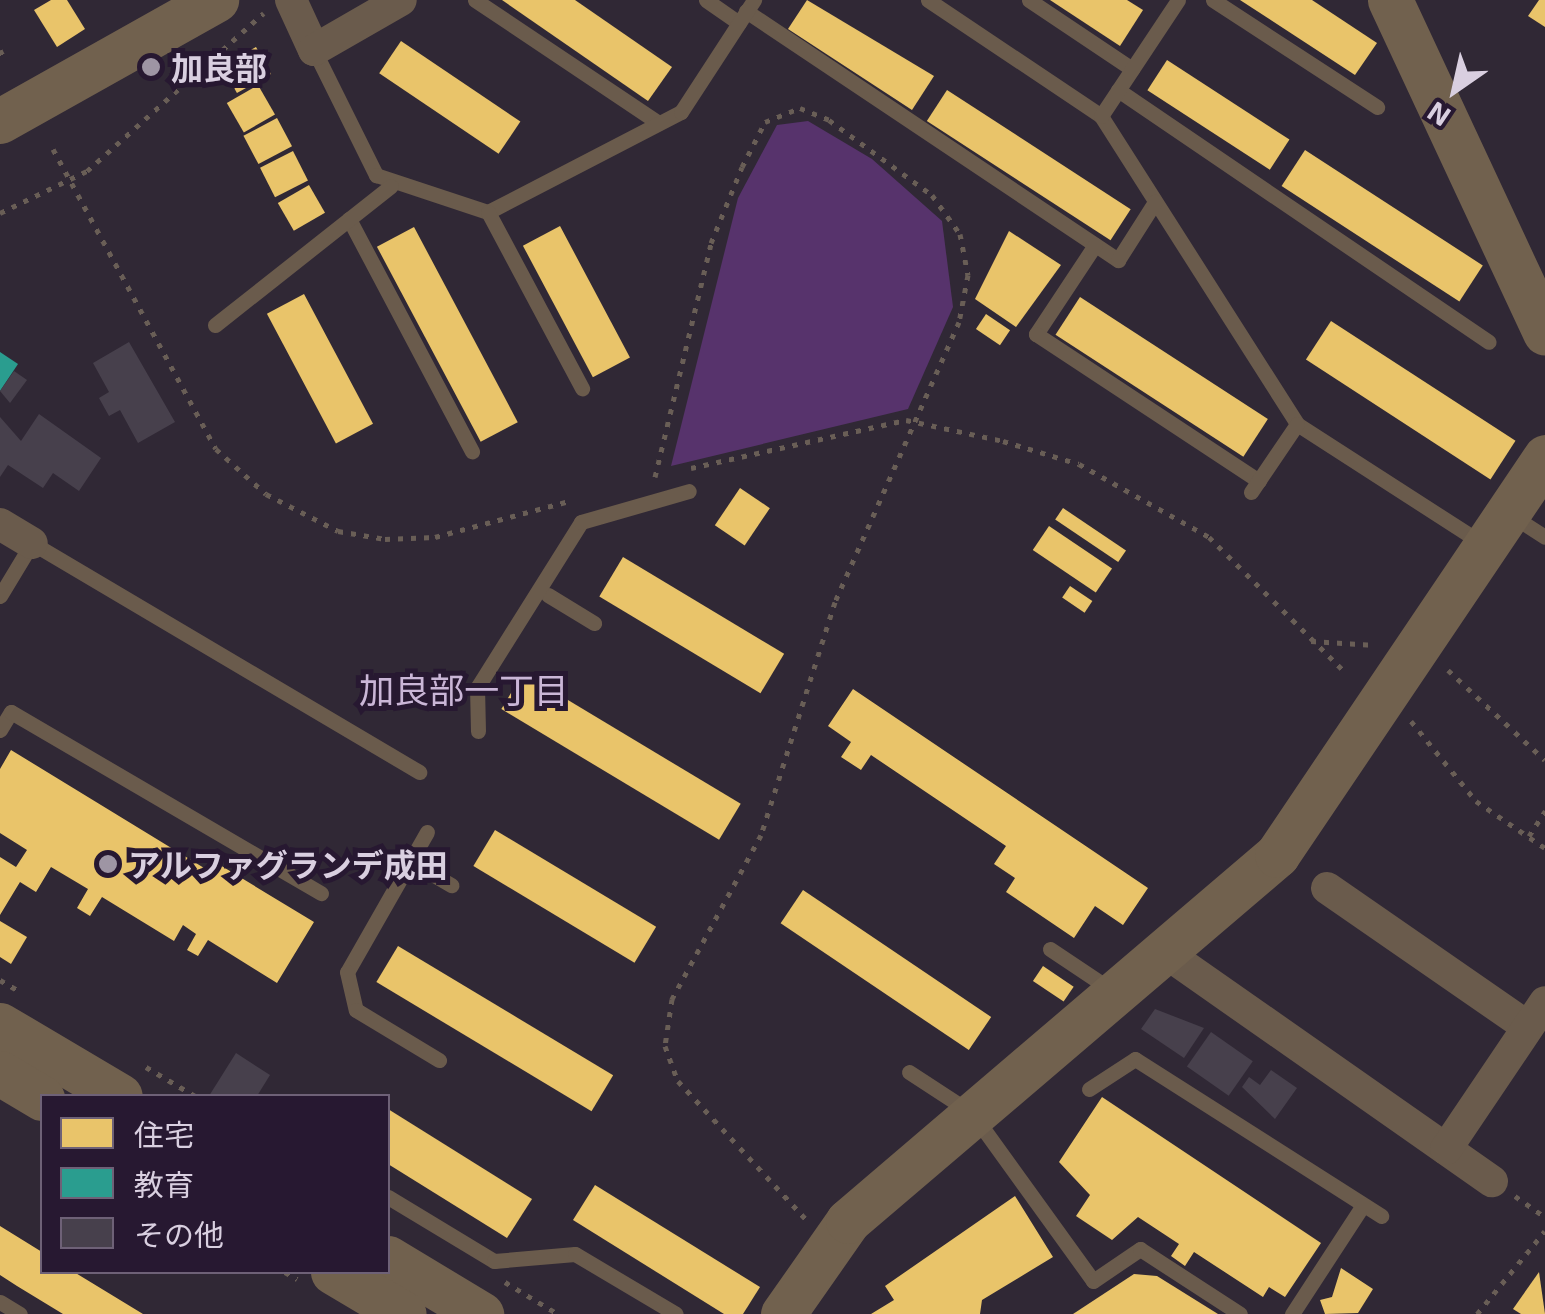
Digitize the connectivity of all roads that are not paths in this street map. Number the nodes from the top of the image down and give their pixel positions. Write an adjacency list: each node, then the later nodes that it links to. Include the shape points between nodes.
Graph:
1 (216, 0): 17 (street)
2 (401, 0): 12 (street)
3 (476, 0): 18 (lane)
4 (706, 0): 11 (lane)
5 (928, 0): 16 (lane)
6 (1029, 0): 13 (lane)
7 (1178, 0): 13 (lane)
8 (1213, 0): 15 (lane)
9 (1390, 0): 25 (street)
10 (280, 4): 12 (street)
11 (746, 11): 18 (lane, via 681,112); 23 (lane)
12 (314, 50): 19 (lane, via 376,176)
13 (1132, 69): 14 (lane)
14 (1118, 90): 16 (lane); 26 (lane)
15 (1377, 107)
16 (1101, 116): 20 (lane)
17 (0, 122)
18 (659, 123): 21 (lane)
19 (391, 186): 21 (lane); 22 (lane)
20 (1156, 202): 23 (lane, via 1118,260); 28 (lane)
21 (488, 212): 27 (lane)
22 (348, 219): 24 (lane); 29 (lane)
23 (1095, 245): 28 (lane, via 1036,334 1255,487)
24 (215, 325)
25 (1545, 333)
26 (1489, 342)
27 (582, 388)
28 (1298, 424): 33 (lane)
29 (472, 451)
30 (1545, 457): 33 (street)
31 (688, 491): 40 (lane, via 581,522 477,688)
32 (0, 524): 34 (street)
33 (1515, 533): 48 (street, via 1420,648 1277,855)
34 (32, 544): 36 (lane); 41 (lane)
35 (548, 595): 37 (lane)
36 (0, 596)
37 (594, 623)
38 (6, 709): 39 (lane); 46 (lane)
39 (0, 730)
40 (478, 731)
41 (419, 772)
42 (427, 832): 43 (lane)
43 (410, 861): 44 (lane); 51 (lane, via 347,972)
44 (451, 885)
45 (1327, 888): 50 (street)
46 (321, 893)
47 (1050, 949): 49 (lane)
48 (1166, 952): 49 (street); 61 (street)
49 (1117, 994): 60 (street)
50 (1536, 1015): 61 (street)
51 (364, 1016): 53 (lane); 54 (lane)
52 (0, 1024): 58 (street)
53 (355, 1031)
54 (439, 1060)
55 (910, 1072): 60 (lane)
56 (0, 1073): 59 (street)
57 (1089, 1090): 64 (lane, via 1134,1059)
58 (117, 1094)
59 (40, 1097)
60 (972, 1113): 73 (street, via 828,1243); 74 (lane, via 1093,1281 1140,1249)
61 (1446, 1149): 62 (street)
62 (1492, 1181)
63 (390, 1198): 72 (lane, via 494,1261 575,1254)
64 (1363, 1205): 65 (lane); 75 (lane)
65 (1382, 1216)
66 (390, 1259): 71 (street)
67 (336, 1274): 70 (street)
68 (0, 1302): 69 (lane)
69 (20, 1314)
70 (404, 1314)
71 (481, 1314)
72 (676, 1314)
73 (783, 1314)
74 (1240, 1314)
75 (1292, 1314)

